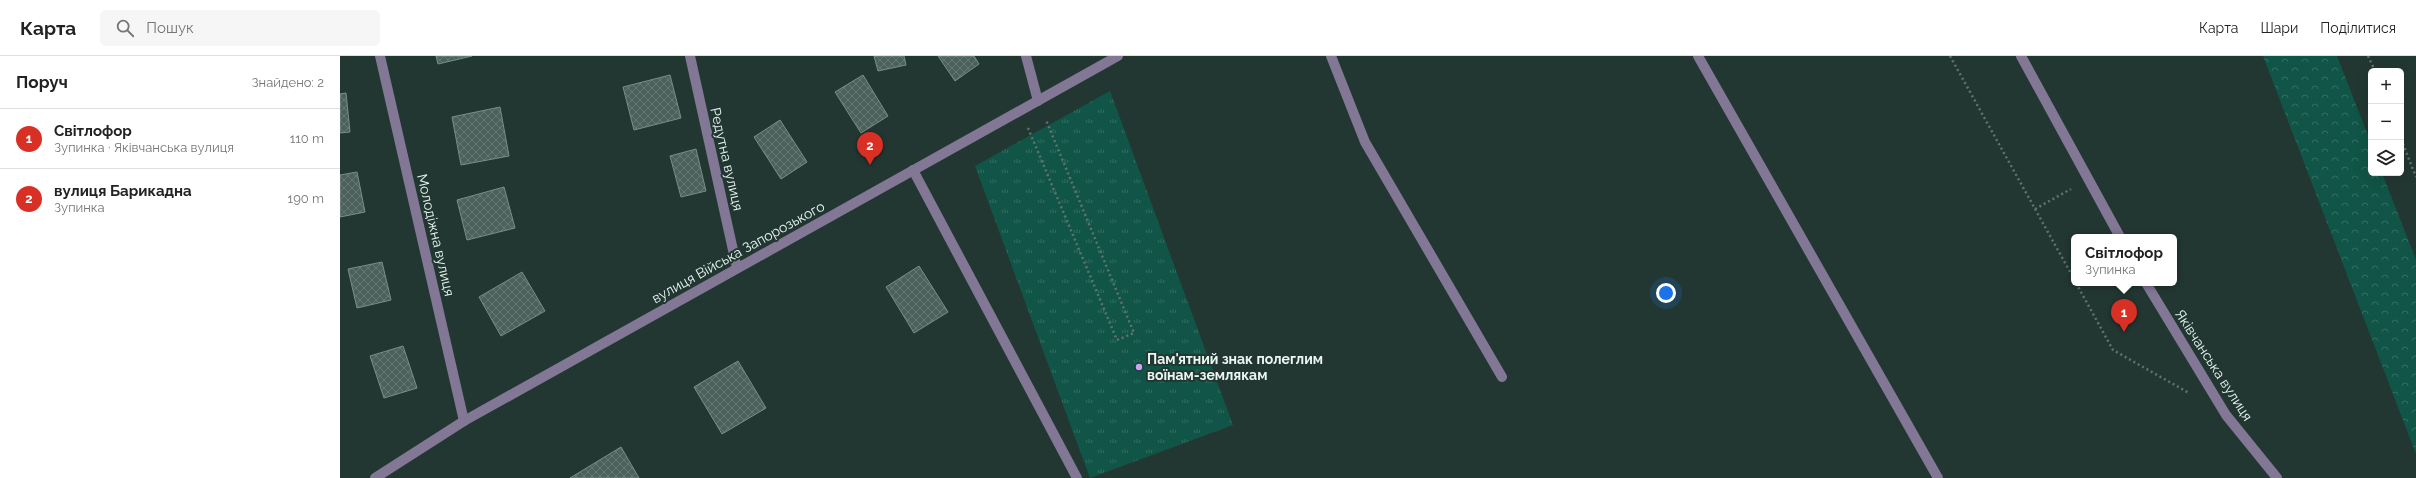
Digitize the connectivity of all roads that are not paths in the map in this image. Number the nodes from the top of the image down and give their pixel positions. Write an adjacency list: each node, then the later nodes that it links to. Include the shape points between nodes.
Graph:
1 (380, 56): 14 (street, Молодіжна вулиця)
2 (690, 56): 11 (street, Редутна вулиця)
3 (1026, 56): 8 (street)
4 (1118, 56): 8 (street, вулиця Війська Запорозького)
5 (1331, 56): 13 (street, via 1364,142)
6 (1698, 56): 17 (street)
7 (2020, 56): 10 (street)
8 (1038, 101): 9 (street, вулиця Війська Запорозького)
9 (913, 170): 11 (street, вулиця Війська Запорозького); 16 (street)
10 (2118, 234)
11 (738, 268): 14 (street, вулиця Війська Запорозького)
12 (2148, 286): 18 (street, Яківчанська вулиця, via 2226,415)
13 (1502, 377)
14 (464, 421): 15 (street, вулиця Війська Запорозького)
15 (375, 478)
16 (1077, 478)
17 (1938, 478)
18 (2277, 478)

